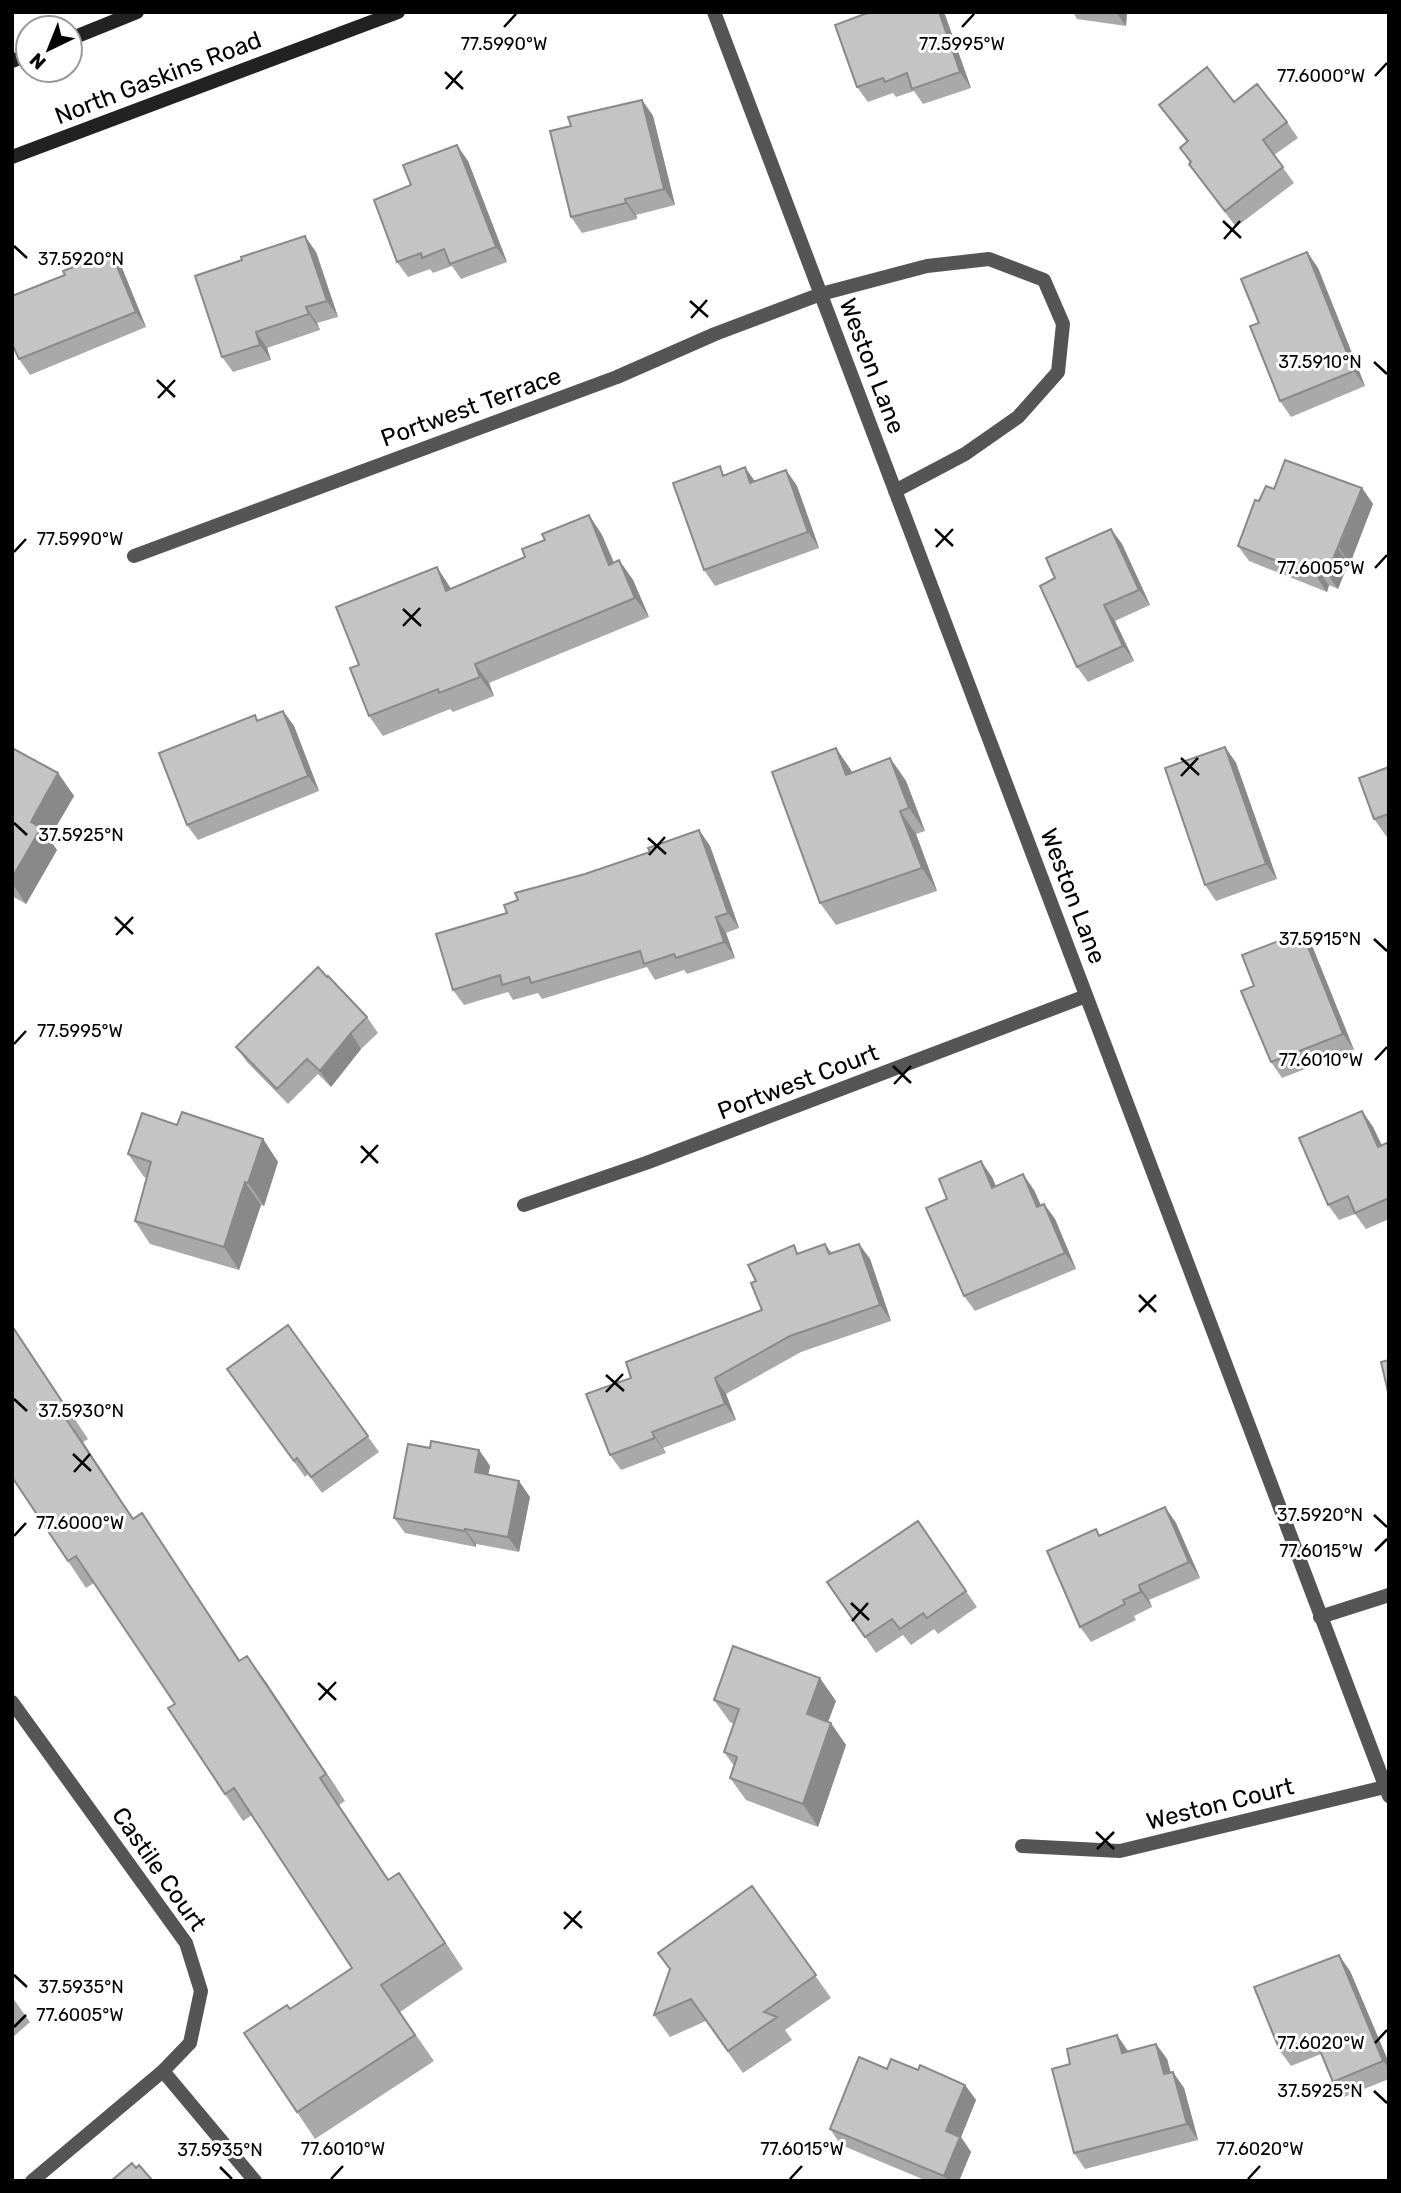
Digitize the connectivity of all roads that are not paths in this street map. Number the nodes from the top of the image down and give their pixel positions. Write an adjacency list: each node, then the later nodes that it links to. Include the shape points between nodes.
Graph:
1 (137, 12): 4 (main road)
2 (398, 12): 5 (main road, North Gaskins Road)
3 (714, 12): 6 (street, Weston Lane)
4 (84, 33)
5 (12, 157)
6 (821, 294): 7 (street, Weston Lane); 7 (street, Portwest Terrace, via 927,266 989,259 1044,280 1063,324 1058,372 1018,417 965,454); 8 (street, Portwest Terrace, via 617,377)
7 (895, 491): 9 (street, Weston Lane)
8 (134, 556)
9 (1086, 996): 10 (street, Portwest Court); 12 (street, Weston Lane)
10 (524, 1205)
11 (1389, 1595): 12 (street)
12 (1320, 1618): 14 (street, Weston Lane)
13 (12, 1703): 16 (street, Castile Court, via 186,1943 201,1991 190,2043)
14 (1388, 1789): 15 (street, Weston Court, via 1120,1851)
15 (1022, 1846)
16 (163, 2071): 17 (street, Castile Court); 18 (street)
17 (32, 2181)
18 (255, 2181)

